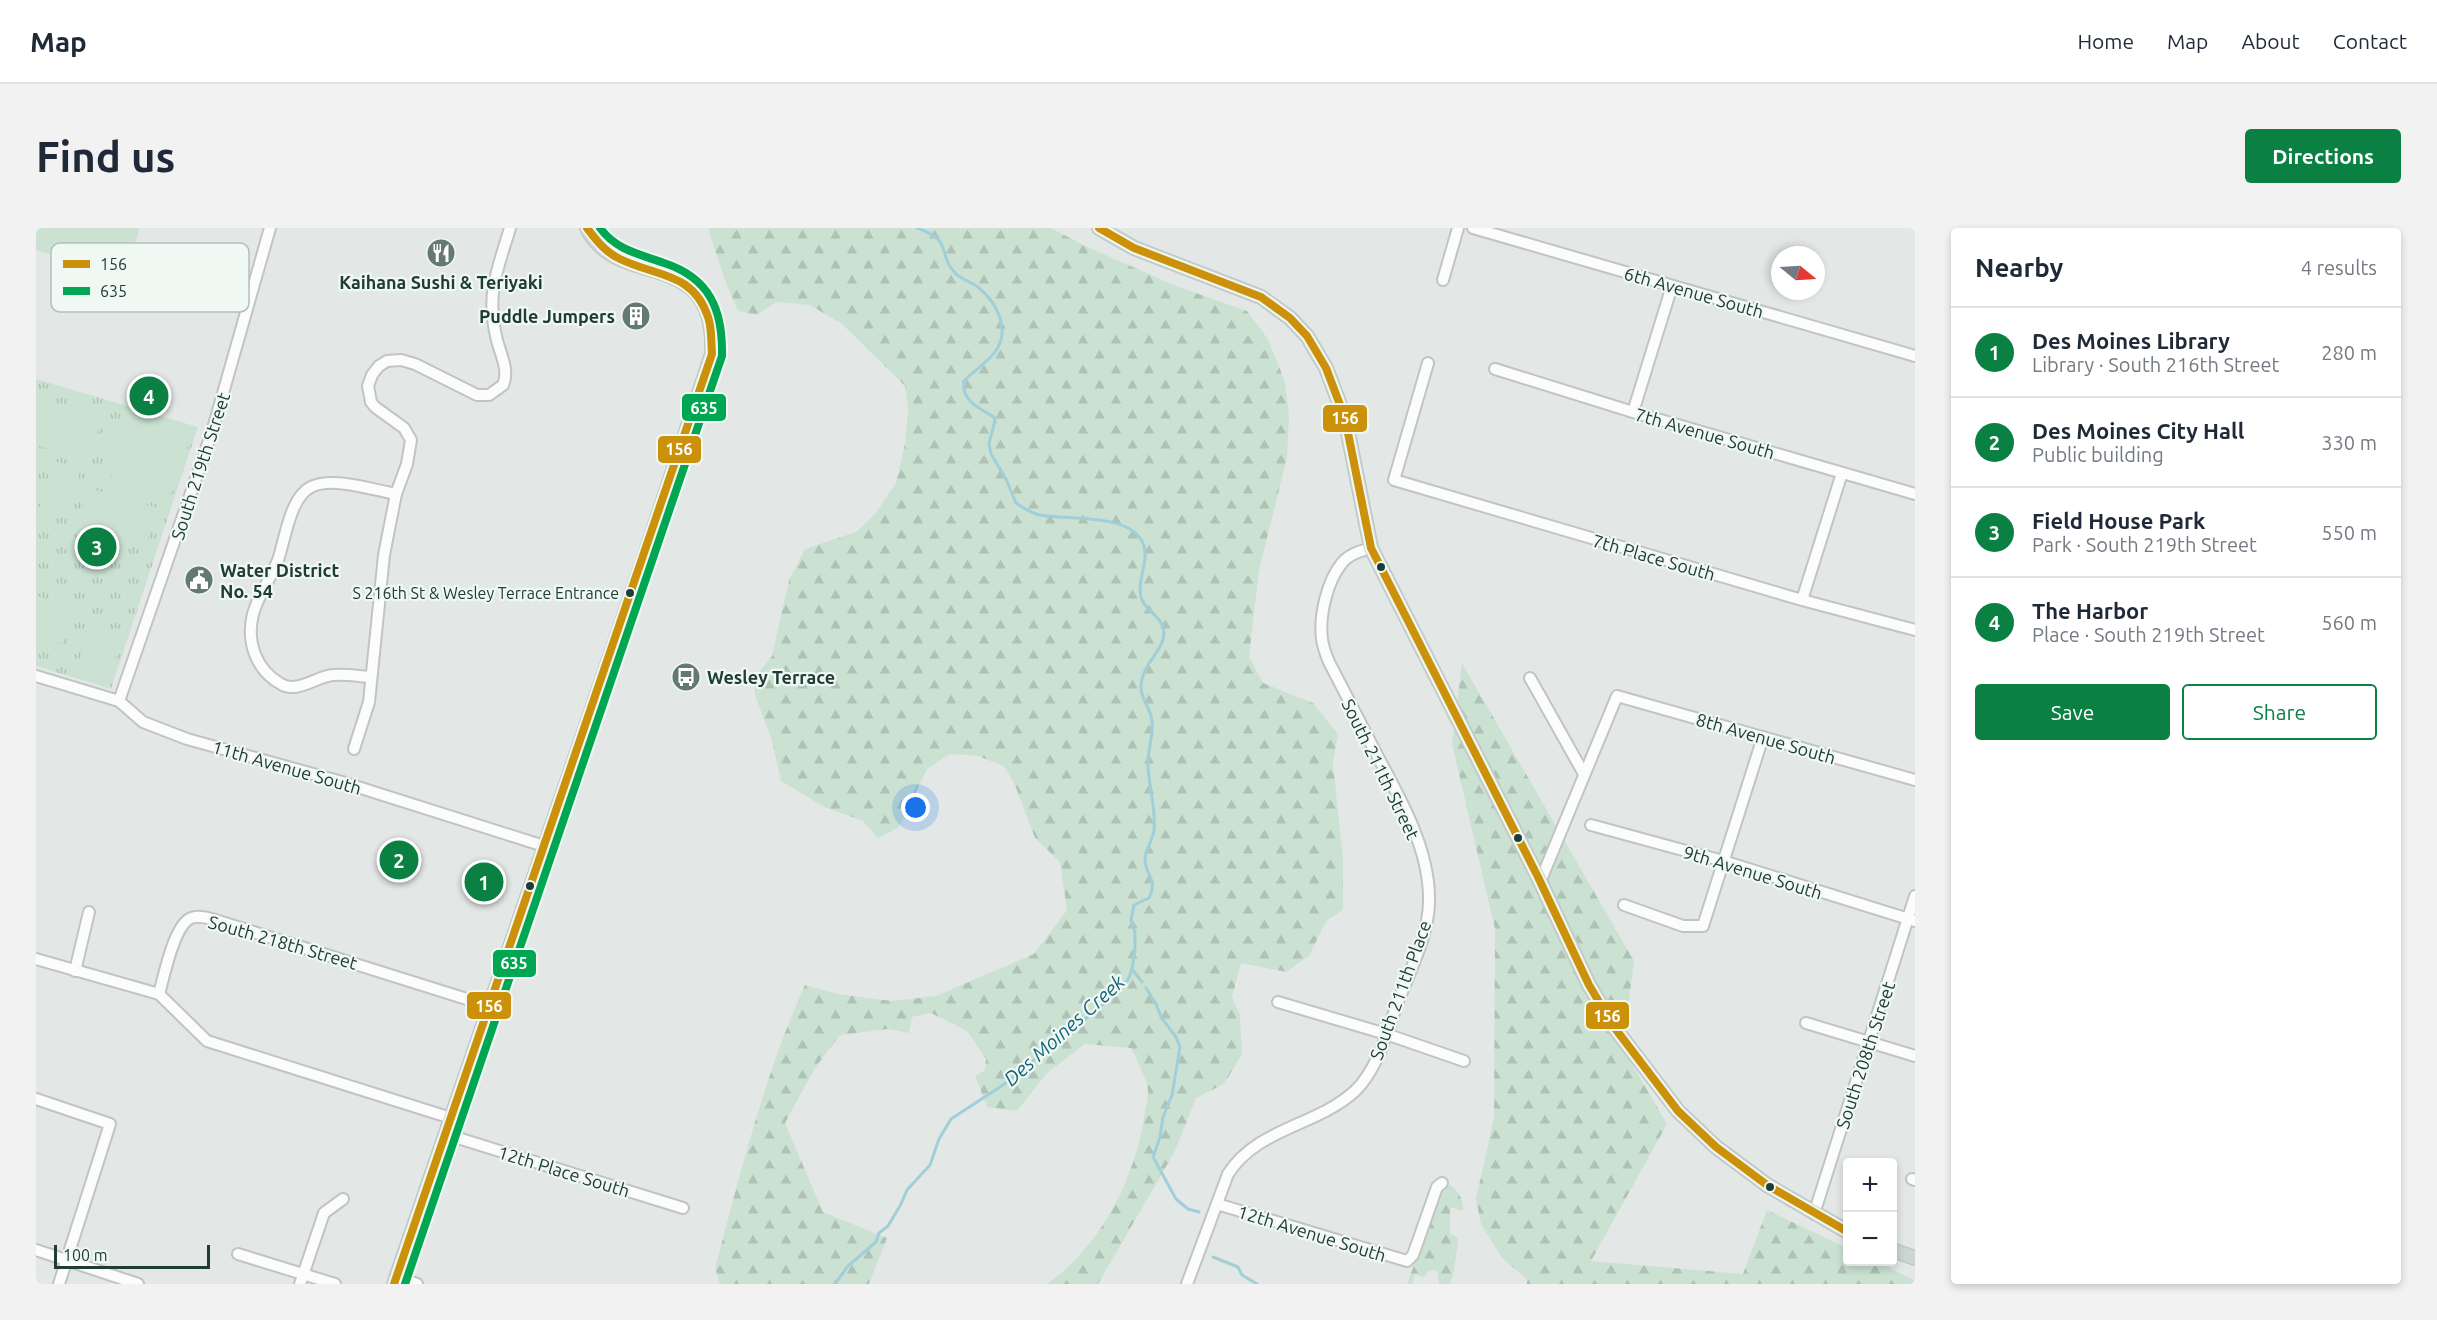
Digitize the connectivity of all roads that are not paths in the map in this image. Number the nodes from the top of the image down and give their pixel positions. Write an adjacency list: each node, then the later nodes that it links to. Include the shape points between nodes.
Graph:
1 (270, 228): 9 (street, South 219th Street)
2 (510, 228): 16 (street, via 490,303 505,369 503,385 489,394 477,395 401,360 387,361 372,375 368,386 371,402 404,428 411,440)
3 (587, 228): 30 (main road, via 617,258 666,272 685,282 700,299 712,344 708,367)
4 (1099, 228): 18 (main road, via 1134,248 1261,297 1307,336 1326,368 1345,418)
5 (1458, 228): 7 (street)
6 (1473, 228): 8 (street, 6th Avenue South)
7 (1443, 280)
8 (1672, 286): 11 (street, 6th Avenue South); 14 (street)
9 (249, 302)
10 (246, 312): 24 (street, South 219th Street, via 212,432)
11 (1915, 356)
12 (1428, 363): 19 (street, 7th Place South, via 1394,480)
13 (1495, 369): 14 (street, 7th Avenue South)
14 (1633, 412): 15 (street, 7th Avenue South)
15 (1842, 473): 17 (street, 7th Avenue South); 19 (street)
16 (396, 494): 22 (street); 22 (street, via 335,483 311,486 297,502 278,560 254,613 254,651 264,672 281,685 296,687 333,675)
17 (1915, 494)
18 (1371, 548): 32 (main road); 34 (street, South 211th Street, via 1343,561 1335,575 1324,609 1322,642 1414,831 1427,873)
19 (1802, 600): 20 (street, 7th Place South)
20 (1915, 630)
21 (36, 676): 24 (street, 11th Avenue South)
22 (370, 677): 26 (street, via 369,702)
23 (1530, 678): 27 (street)
24 (119, 701): 30 (street, 11th Avenue South, via 143,722 187,739 342,782)
25 (1764, 737): 27 (street, 8th Avenue South, via 1617,696); 28 (street, 8th Avenue South); 31 (street)
26 (354, 749)
27 (1584, 774): 32 (street)
28 (1915, 780)
29 (1591, 825): 31 (street, 9th Avenue South)
30 (544, 846): 42 (main road)
31 (1723, 861): 35 (street, via 1703,926 1683,926); 37 (street, 9th Avenue South)
32 (1540, 882): 55 (main road, via 1589,985 1614,1027 1678,1111 1716,1147)
33 (1915, 896): 37 (street, South 208th Street)
34 (1430, 899): 44 (street, South 211th Place, via 1427,923)
35 (1623, 905)
36 (89, 912): 39 (street)
37 (1911, 920): 45 (street, South 208th Street)
38 (36, 959): 39 (street)
39 (75, 971): 40 (street)
40 (159, 994): 42 (street, South 218th Street, via 179,929 191,918 201,917); 49 (street, via 207,1041)
41 (1278, 1002): 44 (street)
42 (489, 1006): 49 (main road)
43 (1806, 1023): 45 (street)
44 (1386, 1034): 47 (street); 53 (street, South 211th Place, via 1370,1072 1357,1089 1343,1102 1246,1152 1228,1174)
45 (1869, 1043): 46 (street); 55 (street, South 208th Street)
46 (1915, 1056)
47 (1464, 1060)
48 (36, 1099): 61 (street, via 110,1124)
49 (451, 1118): 50 (main road)
50 (445, 1134): 54 (street, 12th Place South); 63 (main road)
51 (1442, 1183): 53 (street, 12th Avenue South, via 1413,1255 1407,1261)
52 (343, 1199): 62 (street, via 324,1213)
53 (1217, 1204): 68 (street, South 211th Place)
54 (683, 1208)
55 (1814, 1214): 56 (main road)
56 (1843, 1229)
57 (36, 1250): 61 (street)
58 (1897, 1251): 60 (main road)
59 (238, 1254): 62 (street)
60 (1915, 1258)
61 (67, 1260): 64 (street); 65 (street)
62 (302, 1279): 66 (street)
63 (395, 1281): 67 (street)
64 (59, 1284)
65 (138, 1284)
66 (335, 1284)
67 (417, 1284)
68 (1187, 1284)

